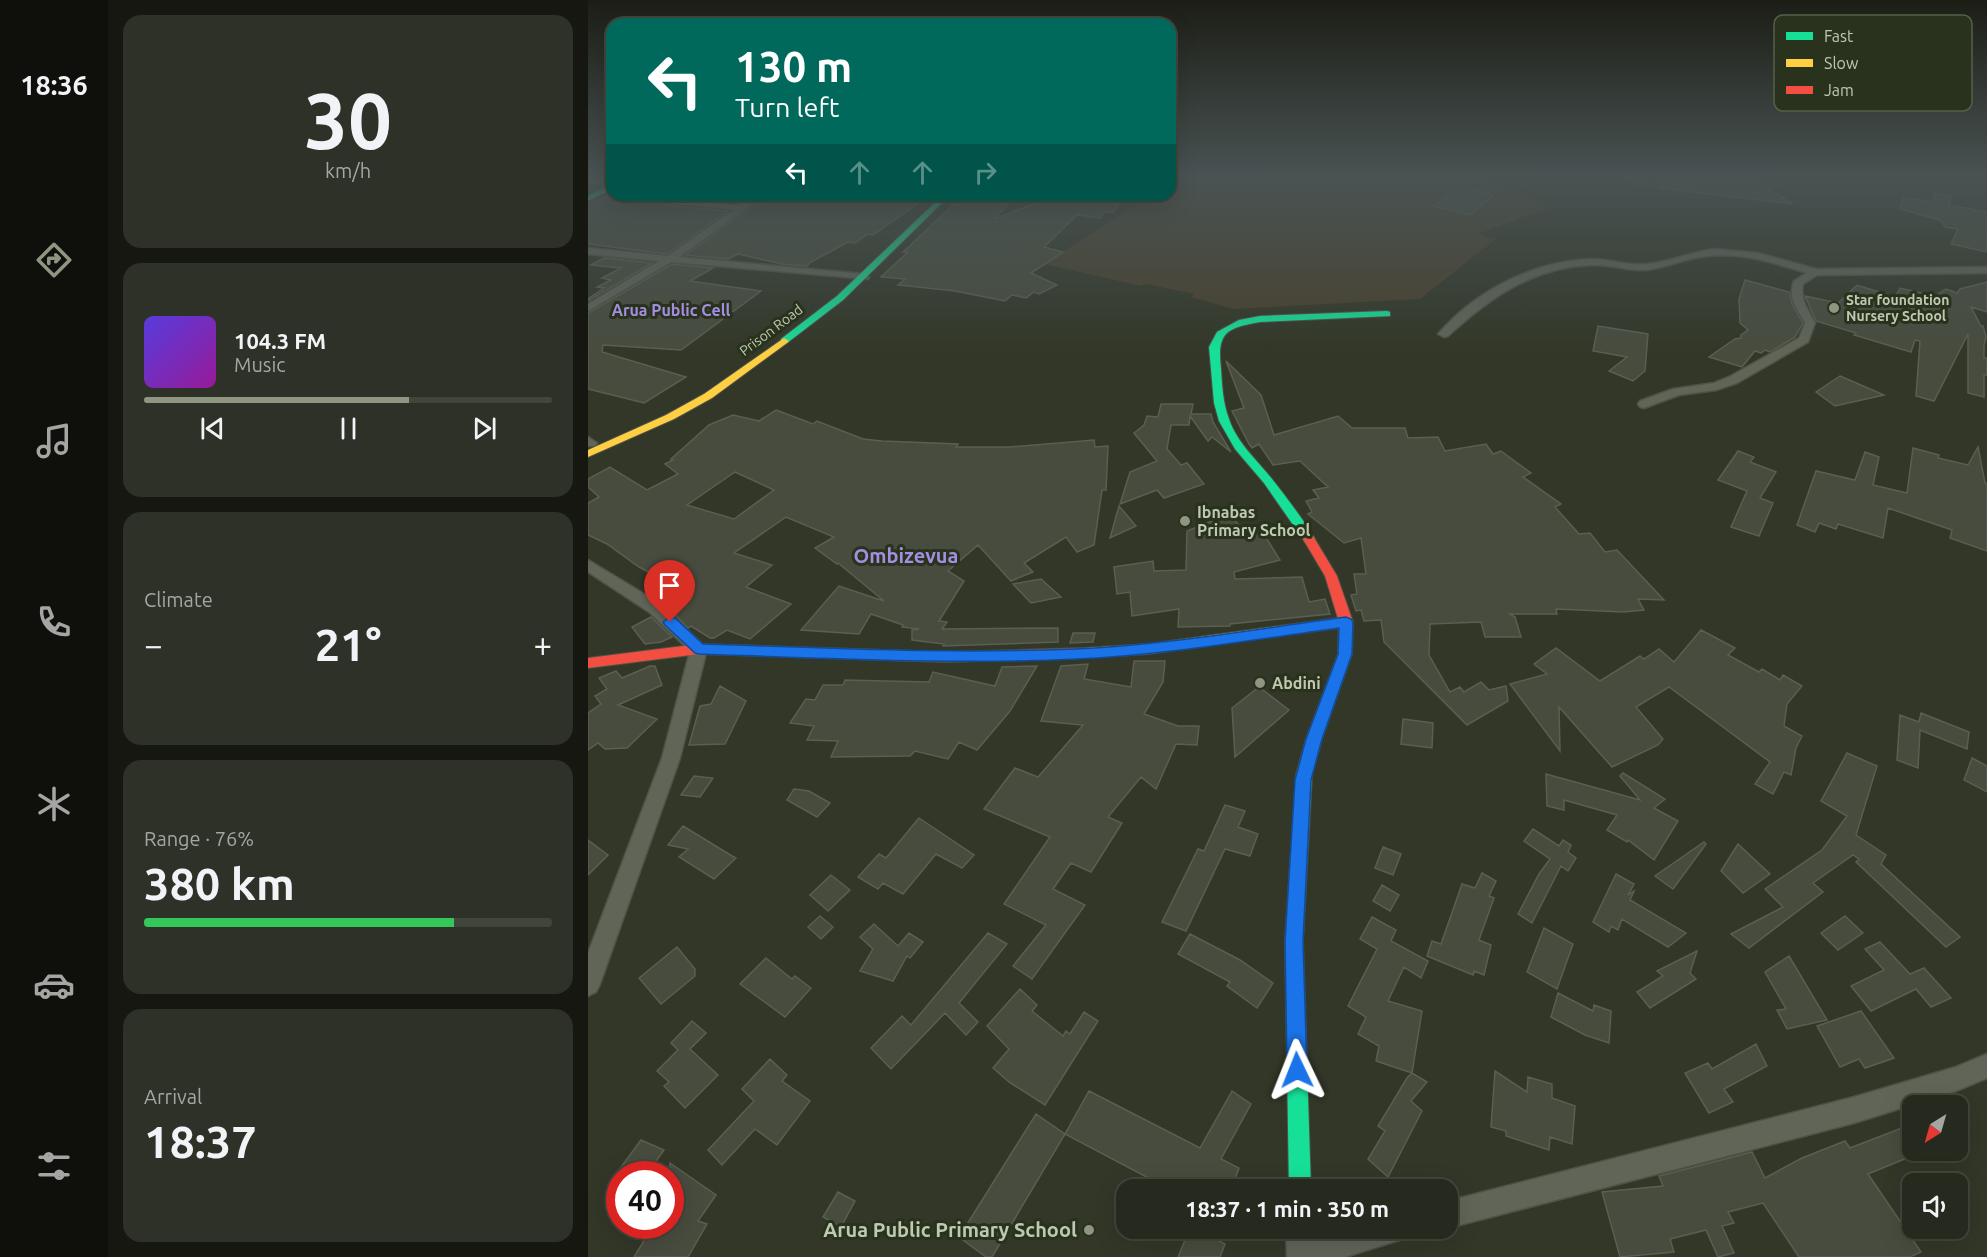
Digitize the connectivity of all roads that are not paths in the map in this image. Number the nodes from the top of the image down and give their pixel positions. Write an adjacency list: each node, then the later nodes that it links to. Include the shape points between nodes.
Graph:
1 (704, 235): 5 (street)
2 (890, 235): 8 (street, Prison Road)
3 (907, 235): 9 (street, Prison Road)
4 (588, 251): 5 (street)
5 (669, 259): 8 (street); 10 (street)
6 (1987, 270): 7 (street)
7 (1815, 272): 12 (street, via 1752,253 1722,252 1647,267 1568,264 1513,280 1474,306); 13 (street, via 1798,283 1796,290 1800,310 1809,321 1804,340 1733,381 1677,392)
8 (847, 275): 9 (street); 14 (street, Prison Road, via 822,298 687,395)
9 (864, 277): 14 (street, Prison Road, via 708,396 670,417)
10 (588, 308)
11 (1387, 314): 16 (street, via 1239,323 1220,334 1214,347 1224,421 1239,447 1299,522 1331,576)
12 (1444, 334)
13 (1644, 404)
14 (589, 446)
15 (588, 565): 17 (street, via 655,608)
16 (1346, 622): 17 (street, via 1148,649 1076,654 946,657); 21 (street, via 1345,654 1303,780 1294,941)
17 (699, 649): 18 (street); 19 (street, via 671,758)
18 (588, 663)
19 (588, 984)
20 (1987, 1066): 22 (street, via 1854,1110)
21 (1300, 1179)
22 (1458, 1212)
23 (1341, 1239): 24 (street)
24 (1301, 1247)

